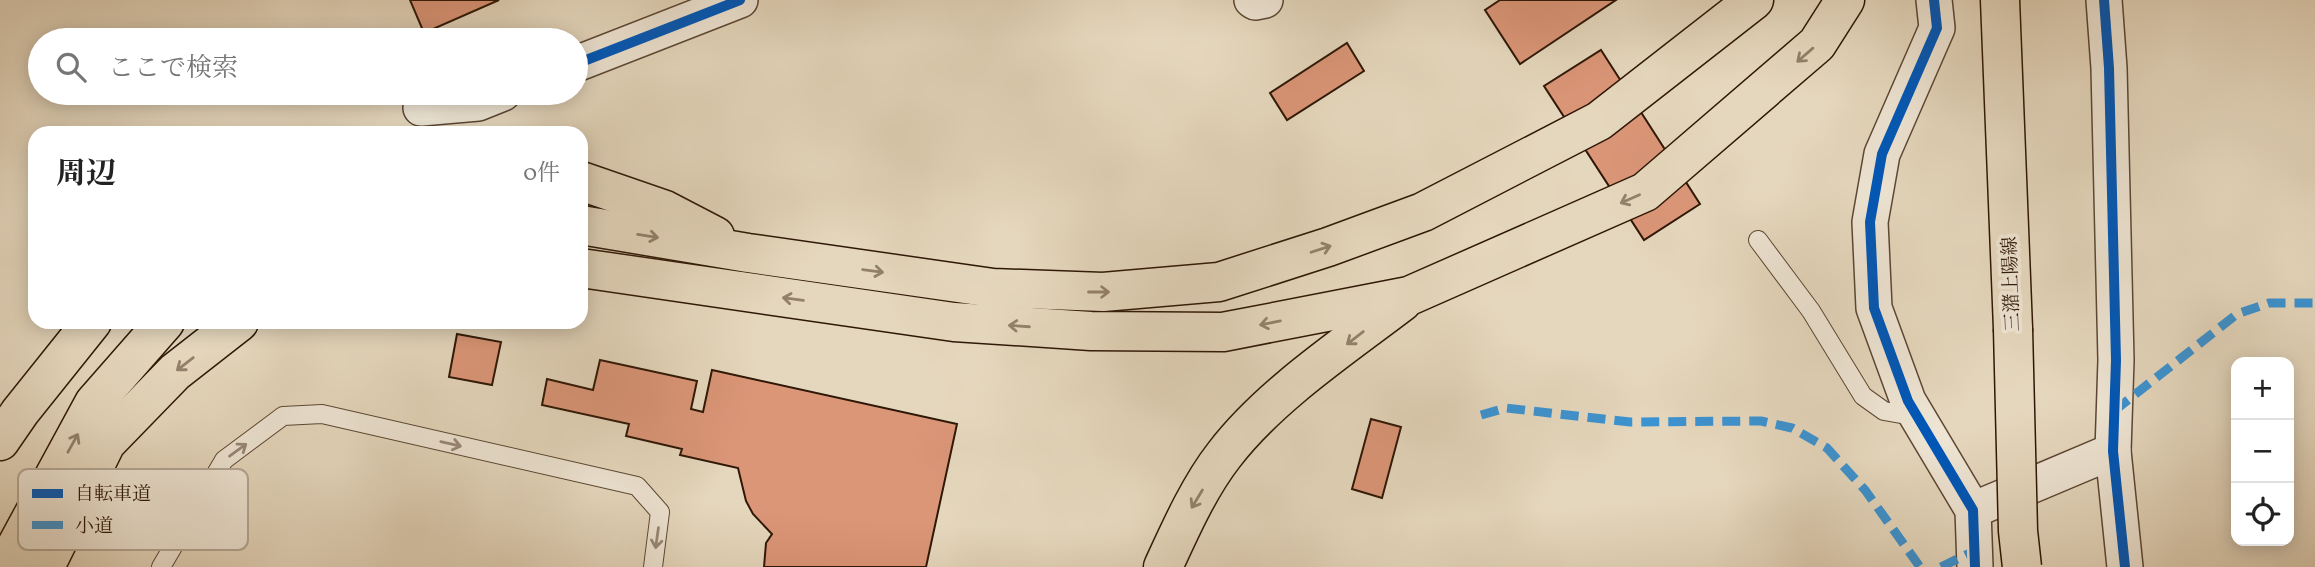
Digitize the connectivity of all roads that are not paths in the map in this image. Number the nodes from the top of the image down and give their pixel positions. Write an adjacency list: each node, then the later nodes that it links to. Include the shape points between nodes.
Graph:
1 (740, 0): 9 (street)
2 (1252, 0): 3 (street)
3 (1265, 0)
4 (1754, 0): 15 (main road, one-way to 4, via 993,288 1103,292 1219,282 1423,212 1599,121)
5 (1845, 0): 17 (main road, one-way to 17, via 1817,44 1645,192)
6 (1934, 0): 21 (street, via 1937,28 1882,154 1870,222 1874,308)
7 (2000, 0): 37 (main road, 三潴上陽線, bridge)
8 (2104, 0): 23 (street, via 2116,360)
9 (588, 59)
10 (455, 105): 11 (street)
11 (421, 108)
12 (588, 183): 15 (main road, via 665,210)
13 (588, 226): 15 (main road, one-way to 15)
14 (1758, 240): 21 (lane, via 1811,311 1863,396 1884,411)
15 (748, 253)
16 (588, 269): 17 (main road, one-way to 16, via 1223,332 1091,331 954,322)
17 (1409, 296): 35 (main road, one-way to 35, via 1276,399 1223,455)
18 (86, 329): 22 (main road)
19 (159, 329): 24 (main road, one-way to 19, via 94,403)
20 (230, 329): 25 (main road, one-way to 25, via 175,372 106,443)
21 (1918, 417): 27 (street)
22 (0, 441)
23 (2113, 451): 27 (street); 38 (street)
24 (58, 469)
25 (93, 469)
26 (219, 469): 34 (lane, one-way to 34, via 224,460 284,416 322,414 637,486 660,512)
27 (1973, 510): 36 (street)
28 (18, 543): 31 (main road, one-way to 28)
29 (53, 550): 32 (main road, one-way to 32)
30 (171, 550): 33 (lane, one-way to 30)
31 (5, 567)
32 (45, 567)
33 (161, 567)
34 (653, 567)
35 (1163, 567)
36 (1975, 567)
37 (2022, 567)
38 (2125, 567)

